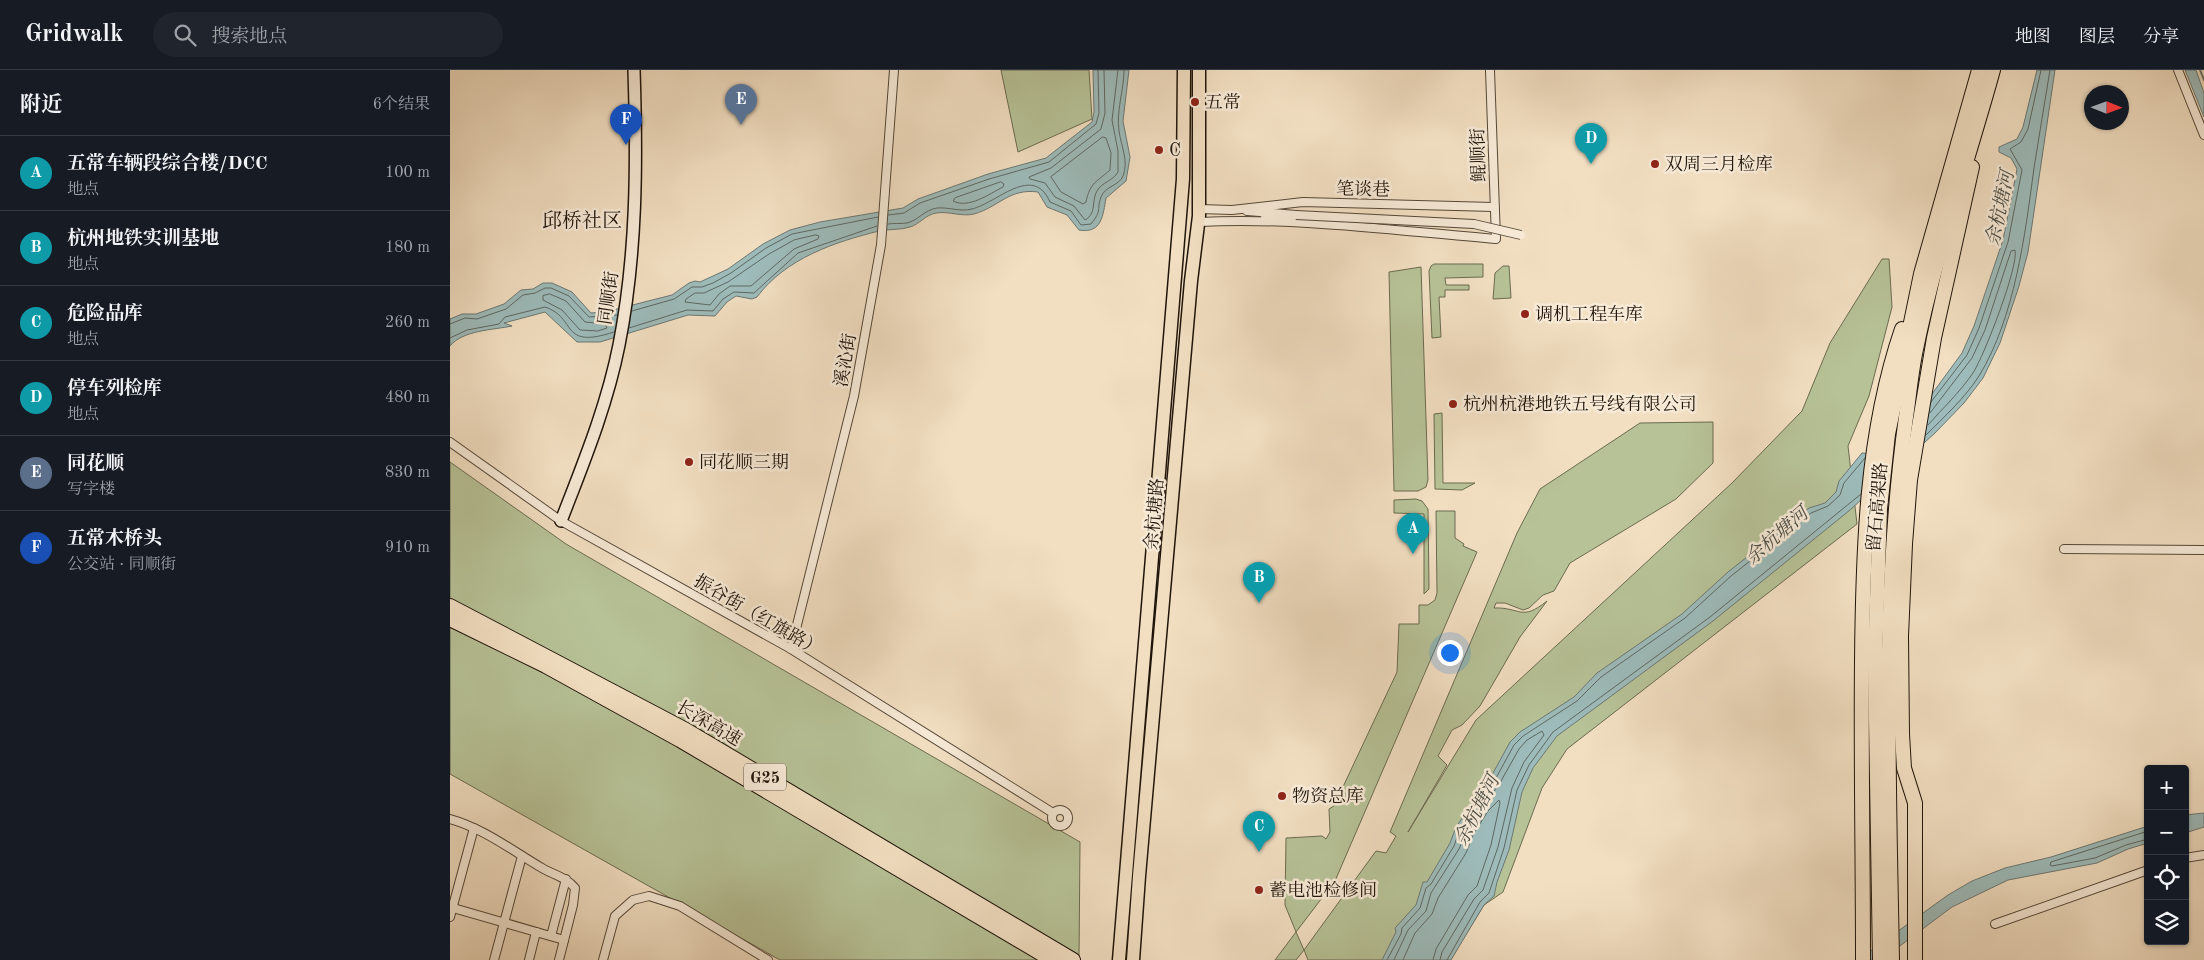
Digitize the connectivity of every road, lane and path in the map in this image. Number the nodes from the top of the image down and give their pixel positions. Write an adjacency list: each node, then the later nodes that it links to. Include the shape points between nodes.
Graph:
1 (634, 70): 21 (street, 同顺街, via 636,181 626,302 618,347 594,434)
2 (894, 70): 26 (street, 溪沁街, via 882,234 854,396)
3 (1184, 70): 51 (main road, 余杭塘路, via 1183,179)
4 (1199, 70): 12 (main road, 余杭塘路)
5 (1490, 70): 11 (street, 鲲顺街)
6 (1980, 70): 19 (highway, 留石高架路)
7 (1993, 70): 9 (highway, 留石高架路)
8 (2178, 70): 10 (street)
9 (1986, 98): 42 (highway, via 1934,338 1910,480 1901,636 1902,734 1904,768 1915,803); 54 (highway, 留石高架路, via 1959,182 1914,355 1894,508 1890,641)
10 (2204, 135)
11 (1494, 207): 13 (street, 笔谈巷, via 1303,202); 18 (street, 鲲顺街)
12 (1200, 209): 13 (street, 笔谈巷); 16 (main road, 余杭塘路)
13 (1232, 210): 14 (street, 笔谈巷)
14 (1296, 215): 15 (street, 笔谈巷); 17 (street, 笔谈巷, bridge, via 1474,224)
15 (1238, 220): 16 (street, 笔谈巷); 18 (street, 笔谈巷)
16 (1198, 222): 52 (main road, 余杭塘路)
17 (1521, 235)
18 (1496, 239)
19 (1921, 274): 43 (highway, via 1891,360 1876,436 1862,572); 53 (highway, 留石高架路, via 1888,434 1880,509 1875,668)
20 (450, 442): 21 (street, 振谷街（红旗路）)
21 (561, 522): 26 (street, 振谷街（红旗路）)
22 (2064, 549): 23 (street)
23 (2204, 550)
24 (450, 606): 50 (highway, 长深高速 / G25, via 686,730)
25 (450, 620): 49 (highway, 长深高速 / G25, via 546,666 680,740)
26 (790, 649): 27 (street, 振谷街（红旗路）)
27 (1053, 813)
28 (450, 819): 29 (street)
29 (474, 828): 31 (street); 35 (street)
30 (2204, 855): 32 (street)
31 (522, 856): 34 (street); 37 (street)
32 (2189, 857)
33 (2144, 871): 38 (street)
34 (566, 879): 40 (street); 41 (street, via 575,888 575,896)
35 (451, 908): 36 (street); 37 (street)
36 (450, 918)
37 (504, 923): 39 (street); 44 (street)
38 (1995, 924)
39 (536, 932): 40 (street); 45 (street)
40 (551, 936): 41 (street)
41 (564, 940): 46 (street)
42 (1916, 957)
43 (1863, 958)
44 (494, 960)
45 (529, 960)
46 (559, 960)
47 (603, 960): 48 (street, via 616,916 633,900 649,896 680,906)
48 (768, 960)
49 (1052, 960)
50 (1072, 960)
51 (1119, 960)
52 (1133, 960)
53 (1880, 960)
54 (1892, 960)

